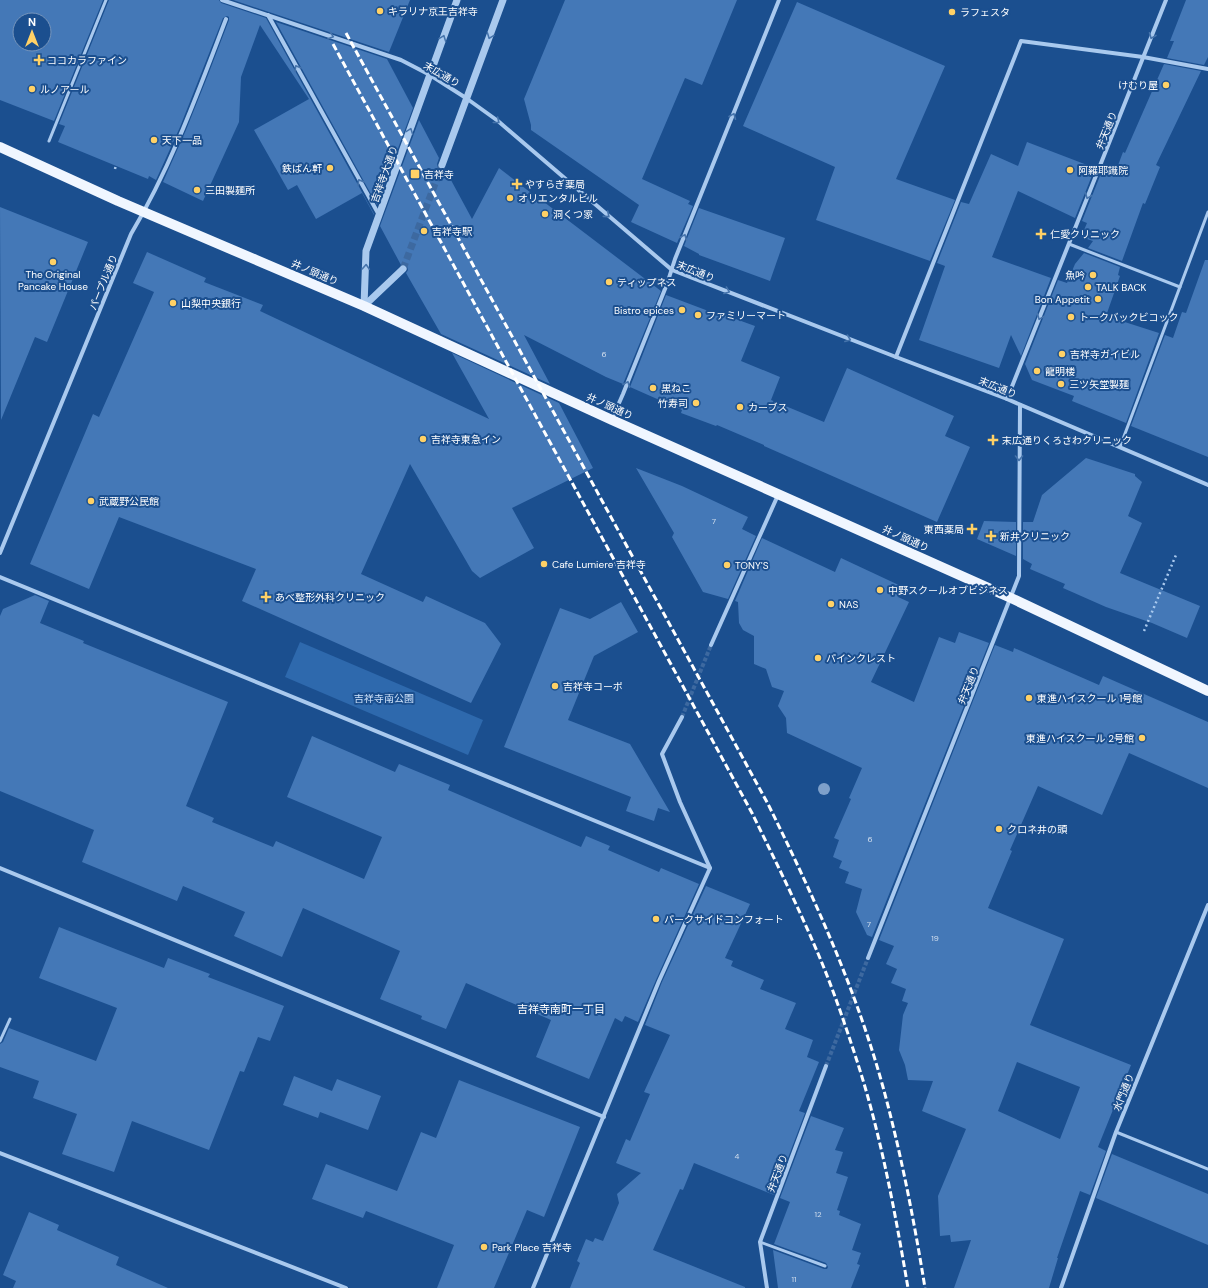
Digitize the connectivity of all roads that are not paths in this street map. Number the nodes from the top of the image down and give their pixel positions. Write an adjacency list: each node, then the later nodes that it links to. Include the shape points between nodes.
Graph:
1 (106, 0): 13 (lane)
2 (222, 0): 7 (street, 末広通り)
3 (457, 0): 11 (street, 吉祥寺大通り, one-way to 3)
4 (503, 0): 12 (street, one-way to 12)
5 (779, 0): 21 (street, one-way to 5)
6 (1166, 0): 9 (street, 弁天通り, one-way to 9)
7 (268, 15): 11 (street, 末広通り, one-way to 11, via 401,60); 18 (street, one-way to 7)
8 (226, 19): 16 (street, パープル通り, via 192,107)
9 (1143, 57): 10 (street); 19 (street, 弁天通り, one-way to 19); 24 (street, via 1021,40)
10 (1208, 69)
11 (430, 75): 12 (street, 末広通り); 18 (street, 吉祥寺大通り, one-way to 11)
12 (466, 98): 15 (street); 21 (street, 末広通り, one-way to 21, via 498,121)
13 (49, 141)
14 (0, 147): 16 (main road, 井ノ頭通り)
15 (442, 165)
16 (144, 212): 23 (main road, 井ノ頭通り); 31 (street, パープル通り, via 131,234)
17 (1208, 212): 22 (lane)
18 (380, 216): 23 (street, 吉祥寺大通り, one-way to 18, via 366,252)
19 (1069, 244): 22 (lane); 25 (street, 弁天通り, one-way to 25)
20 (403, 269): 23 (street)
21 (672, 270): 24 (street, 末広通り, one-way to 24); 27 (street, one-way to 21)
22 (1180, 287): 28 (lane)
23 (364, 306): 27 (main road, 井ノ頭通り)
24 (896, 357): 25 (street, 末広通り)
25 (1007, 399): 26 (street, 末広通り)
26 (1020, 405): 28 (street, 末広通り); 33 (street, 弁天通り, one-way to 33, via 1019,576)
27 (612, 420): 30 (main road, 井ノ頭通り)
28 (1120, 447): 29 (street, 末広通り)
29 (1208, 485)
30 (778, 494): 33 (main road, 井ノ頭通り); 34 (street)
31 (0, 553)
32 (0, 577): 38 (street)
33 (1011, 598): 35 (main road, 井ノ頭通り); 40 (street, 弁天通り)
34 (711, 645)
35 (1208, 691)
36 (682, 717): 38 (street, via 662,754 680,802)
37 (0, 868): 44 (street)
38 (710, 868): 44 (street, via 659,981)
39 (1208, 905): 45 (street, 水門通り)
40 (868, 958)
41 (10, 1019): 42 (lane)
42 (0, 1041)
43 (826, 1066): 48 (street, 弁天通り)
44 (604, 1117): 51 (street)
45 (1116, 1132): 47 (lane); 53 (street, 水門通り)
46 (0, 1153): 50 (street)
47 (1208, 1169)
48 (760, 1242): 49 (lane); 52 (street, 弁天通り)
49 (825, 1266)
50 (346, 1288)
51 (533, 1288)
52 (767, 1288)
53 (1060, 1288)

